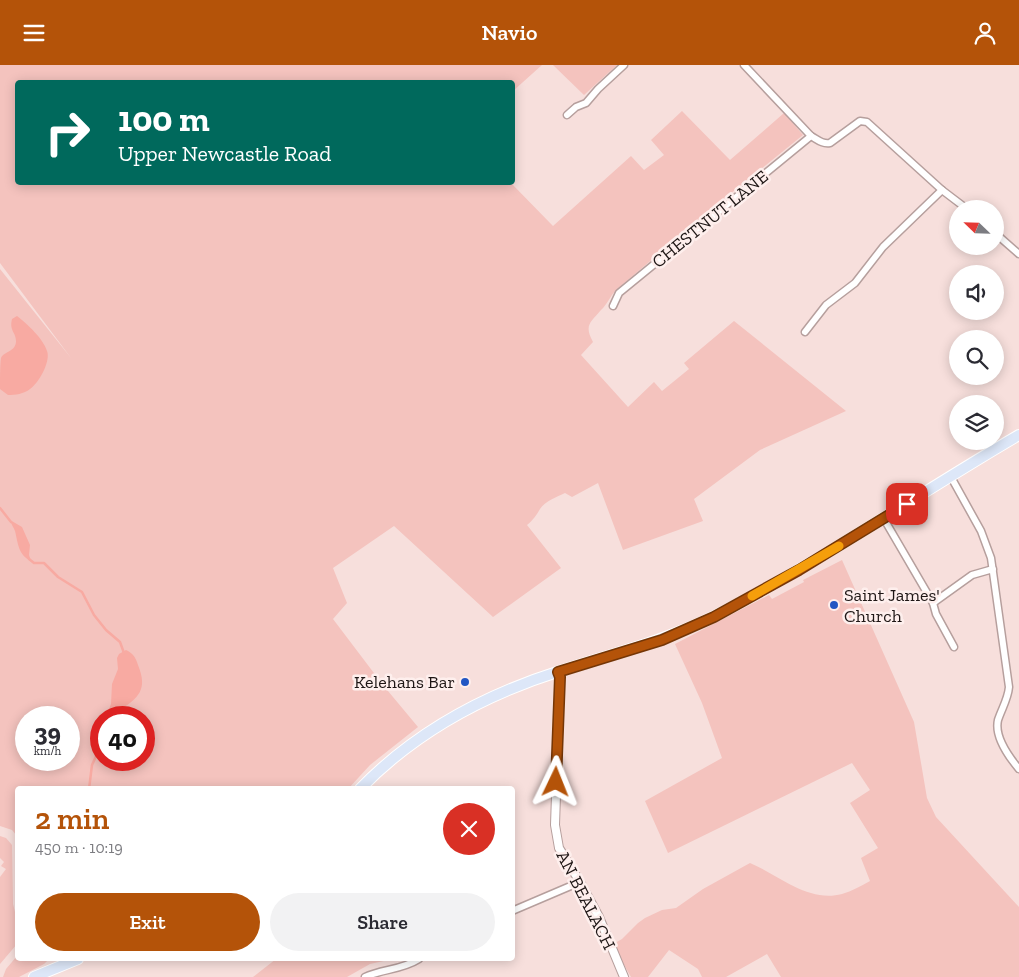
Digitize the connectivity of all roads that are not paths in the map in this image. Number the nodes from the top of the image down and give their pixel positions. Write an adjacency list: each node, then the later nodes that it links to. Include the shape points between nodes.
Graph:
1 (624, 65): 3 (street, via 586,103)
2 (744, 65): 4 (street)
3 (567, 115)
4 (811, 136): 5 (street, via 824,144 830,143 860,121 868,122); 9 (street, CHESTNUT LANE, via 619,293)
5 (942, 190): 6 (street); 10 (street, via 883,247 855,283 826,305)
6 (955, 200)
7 (1004, 241): 8 (street)
8 (1019, 254)
9 (612, 305)
10 (805, 332)
11 (1019, 435): 12 (main road)
12 (950, 477): 13 (main road); 14 (street, via 981,531)
13 (884, 519): 15 (street); 17 (main road, via 784,578 688,629)
14 (993, 569): 15 (street, via 972,575); 18 (street, via 1009,687 997,728 1002,743)
15 (933, 603): 16 (street)
16 (954, 647)
17 (558, 672): 19 (main road, via 450,718 406,747); 20 (street, AN BEALACH, via 556,834 559,848)
18 (1019, 769)
19 (363, 786)
20 (580, 882): 21 (street); 26 (street, AN BEALACH, via 599,917)
21 (515, 910)
22 (73, 961): 24 (main road)
23 (415, 961): 25 (street)
24 (34, 977)
25 (365, 977)
26 (624, 977)

